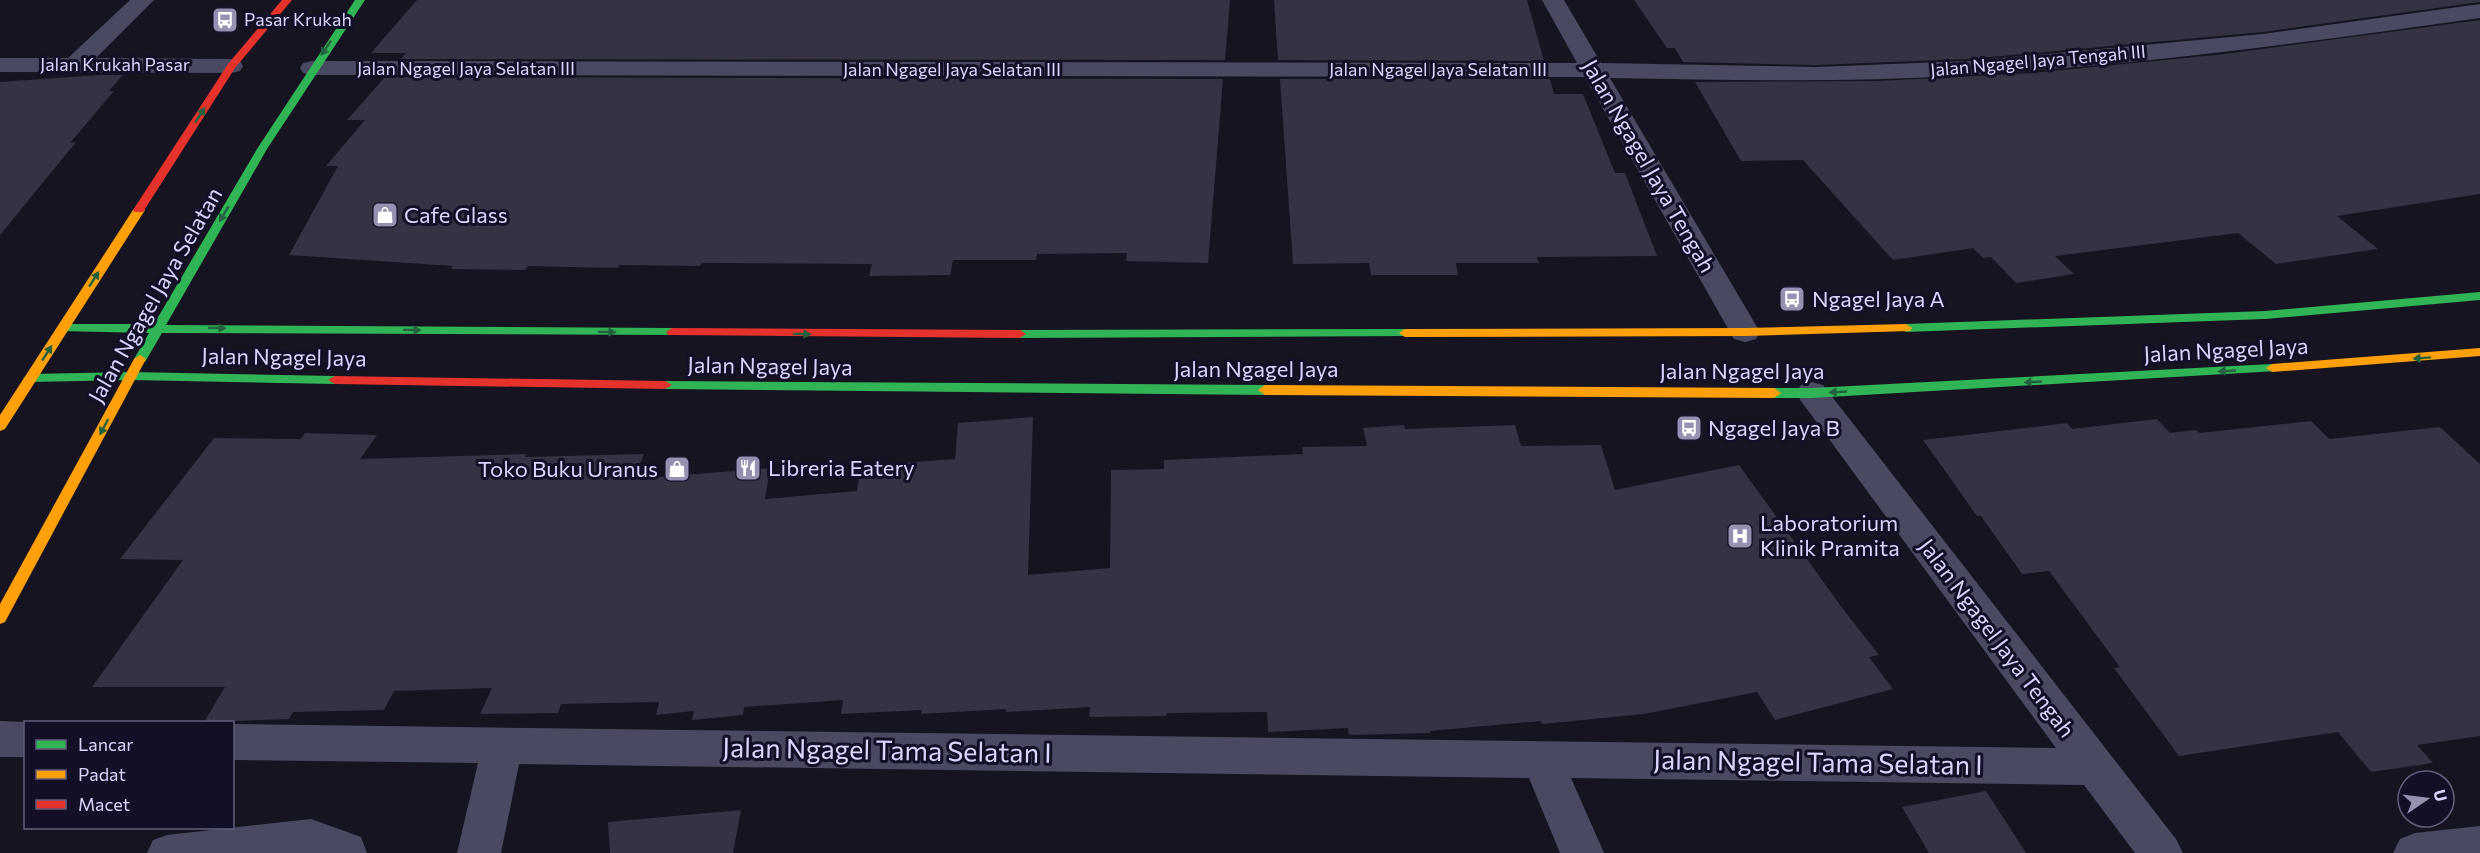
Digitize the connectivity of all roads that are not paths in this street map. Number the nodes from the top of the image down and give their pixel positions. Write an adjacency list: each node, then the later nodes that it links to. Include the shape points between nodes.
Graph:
1 (143, 0): 6 (street)
2 (287, 0): 8 (main road)
3 (360, 0): 9 (main road, Jalan Ngagel Jaya Selatan, one-way to 9)
4 (1553, 0): 10 (street, Jalan Ngagel Jaya Tengah)
5 (2480, 11): 10 (street, Jalan Ngagel Jaya Tengah III, via 2263,41 1956,69 1816,74)
6 (75, 64): 7 (street, Jalan Krukah Pasar); 8 (street, Jalan Krukah Pasar)
7 (10, 65): 11 (street)
8 (231, 66): 14 (main road, one-way to 8)
9 (312, 68): 10 (street, Jalan Ngagel Jaya Selatan III); 13 (main road, Jalan Ngagel Jaya Selatan, one-way to 13)
10 (1593, 70): 15 (street, Jalan Ngagel Jaya Tengah)
11 (0, 85)
12 (2480, 296): 15 (main road, Jalan Ngagel Jaya, via 2288,314)
13 (158, 327): 14 (main road, Jalan Ngagel Jaya); 15 (main road, Jalan Ngagel Jaya, one-way to 15, via 828,334); 17 (main road, Jalan Ngagel Jaya Selatan)
14 (63, 328): 18 (main road, one-way to 14)
15 (1745, 332)
16 (2480, 352): 19 (main road, Jalan Ngagel Jaya, one-way to 19, via 2328,365)
17 (132, 376): 18 (main road, Jalan Ngagel Jaya); 19 (main road, Jalan Ngagel Jaya, via 829,388); 21 (main road, Jalan Ngagel Jaya Selatan, one-way to 21)
18 (30, 378): 20 (main road)
19 (1812, 393): 27 (street, Jalan Ngagel Jaya Tengah)
20 (0, 426)
21 (0, 618)
22 (0, 739): 23 (street)
23 (24, 739)
24 (234, 741): 25 (street, Jalan Ngagel Tama Selatan I)
25 (502, 745): 26 (street, Jalan Ngagel Tama Selatan I); 31 (street)
26 (1542, 760): 27 (street, Jalan Ngagel Tama Selatan I); 32 (street)
27 (2094, 767): 33 (street, Jalan Ngagel Jaya Tengah)
28 (2480, 846): 34 (street)
29 (167, 853): 30 (lane, via 311,837)
30 (347, 853)
31 (479, 853)
32 (1582, 853)
33 (2161, 853)
34 (2415, 853)

